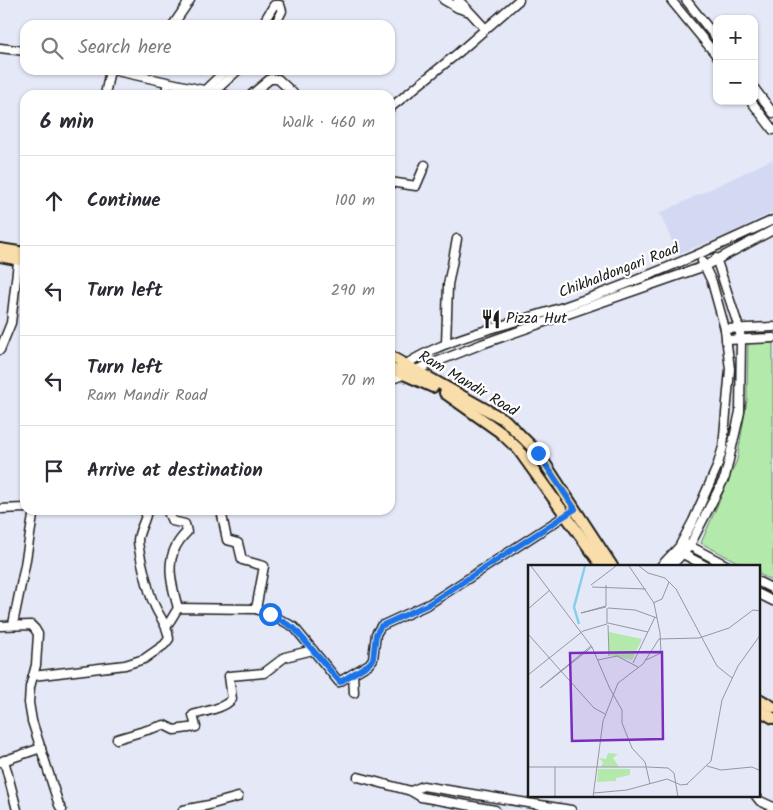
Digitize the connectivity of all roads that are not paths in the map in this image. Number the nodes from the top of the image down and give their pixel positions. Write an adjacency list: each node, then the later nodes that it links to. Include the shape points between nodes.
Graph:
1 (190, 0): 8 (street)
2 (444, 0): 7 (street)
3 (458, 0): 7 (street)
4 (519, 0): 11 (street)
5 (671, 0): 15 (street)
6 (686, 0): 12 (street)
7 (467, 11): 11 (street)
8 (176, 20)
9 (267, 20): 10 (street, via 274,5 278,4 282,11)
10 (278, 20)
11 (486, 29): 31 (street)
12 (713, 33)
13 (0, 48): 14 (street)
14 (20, 50)
15 (713, 51)
16 (110, 75): 23 (street)
17 (133, 75): 21 (street)
18 (156, 75): 21 (street)
19 (221, 75): 26 (street)
20 (233, 75): 27 (street)
21 (155, 80): 22 (street)
22 (168, 83): 24 (street); 25 (street)
23 (106, 90)
24 (167, 90)
25 (200, 90)
26 (205, 90)
27 (217, 90)
28 (257, 90): 29 (street, via 270,79 278,79)
29 (290, 90)
30 (758, 93): 33 (street)
31 (395, 104)
32 (754, 105): 34 (street)
33 (773, 113)
34 (773, 130)
35 (425, 165): 36 (street, via 416,186)
36 (395, 183)
37 (773, 220): 41 (street, Chikhaldongari Road)
38 (773, 230): 46 (street, Chikhaldongari Road)
39 (458, 238): 55 (street, via 448,285)
40 (0, 249): 44 (main road)
41 (712, 249): 42 (street, Chikhaldongari Road); 46 (street)
42 (700, 255): 47 (street); 55 (street, Chikhaldongari Road, via 566,307)
43 (0, 256): 45 (main road)
44 (20, 256)
45 (20, 257)
46 (717, 261): 47 (street, Chikhaldongari Road); 50 (street)
47 (704, 266): 51 (street, via 712,282); 57 (street, Chikhaldongari Road, via 482,344)
48 (20, 269): 56 (street, via 11,323)
49 (773, 327): 50 (street)
50 (739, 328): 51 (street); 53 (street)
51 (725, 330): 54 (street)
52 (773, 338): 53 (street)
53 (741, 339): 54 (street); 67 (street, via 740,412 724,477)
54 (726, 340): 67 (street, via 730,369 723,447)
55 (446, 344): 58 (street, Chikhaldongari Road)
56 (0, 350)
57 (416, 371): 58 (main road, Ram Mandir Road); 61 (main road, Ram Mandir Road, via 505,420 538,453)
58 (396, 372): 66 (main road, via 440,390 500,432 518,449)
59 (20, 508): 60 (street)
60 (0, 509)
61 (575, 509): 66 (street); 70 (main road, Ram Mandir Road)
62 (33, 515): 81 (street)
63 (146, 515): 83 (street, via 138,542 153,604)
64 (169, 515): 79 (street, via 172,521 185,524 187,532 172,553 170,578)
65 (222, 515): 80 (street, via 227,540 238,543 242,560 264,566)
66 (566, 516): 69 (main road); 85 (street, via 429,604 381,626 376,634 373,659)
67 (686, 544): 68 (street); 74 (street)
68 (679, 552): 71 (street); 72 (street); 73 (street)
69 (601, 565)
70 (611, 565)
71 (662, 565)
72 (672, 565)
73 (704, 565)
74 (726, 565)
75 (760, 582): 76 (street)
76 (773, 589)
77 (760, 594): 78 (street)
78 (773, 601)
79 (178, 608): 80 (street); 83 (street)
80 (256, 609): 84 (street, via 294,628)
81 (13, 624): 82 (street); 86 (street, via 31,625 38,634)
82 (0, 626)
83 (166, 626): 86 (street, via 169,640 144,659 125,665)
84 (313, 650): 85 (street, via 340,682); 92 (street, via 285,657 264,673 229,676 232,699 220,707 193,715 196,727 174,730 164,725)
85 (353, 674): 87 (street)
86 (33, 676): 93 (street, via 29,703)
87 (354, 693)
88 (760, 699): 89 (main road)
89 (773, 707)
90 (760, 711): 91 (main road)
91 (773, 718)
92 (117, 739)
93 (41, 748): 94 (street); 102 (street)
94 (2, 761): 101 (street)
95 (358, 777): 96 (street)
96 (411, 791): 100 (street, via 423,786); 104 (street, via 422,797)
97 (238, 797): 103 (street)
98 (758, 798): 99 (street)
99 (773, 807)
100 (546, 808): 105 (street)
101 (17, 810)
102 (62, 810)
103 (182, 810)
104 (495, 810)
105 (571, 810)

